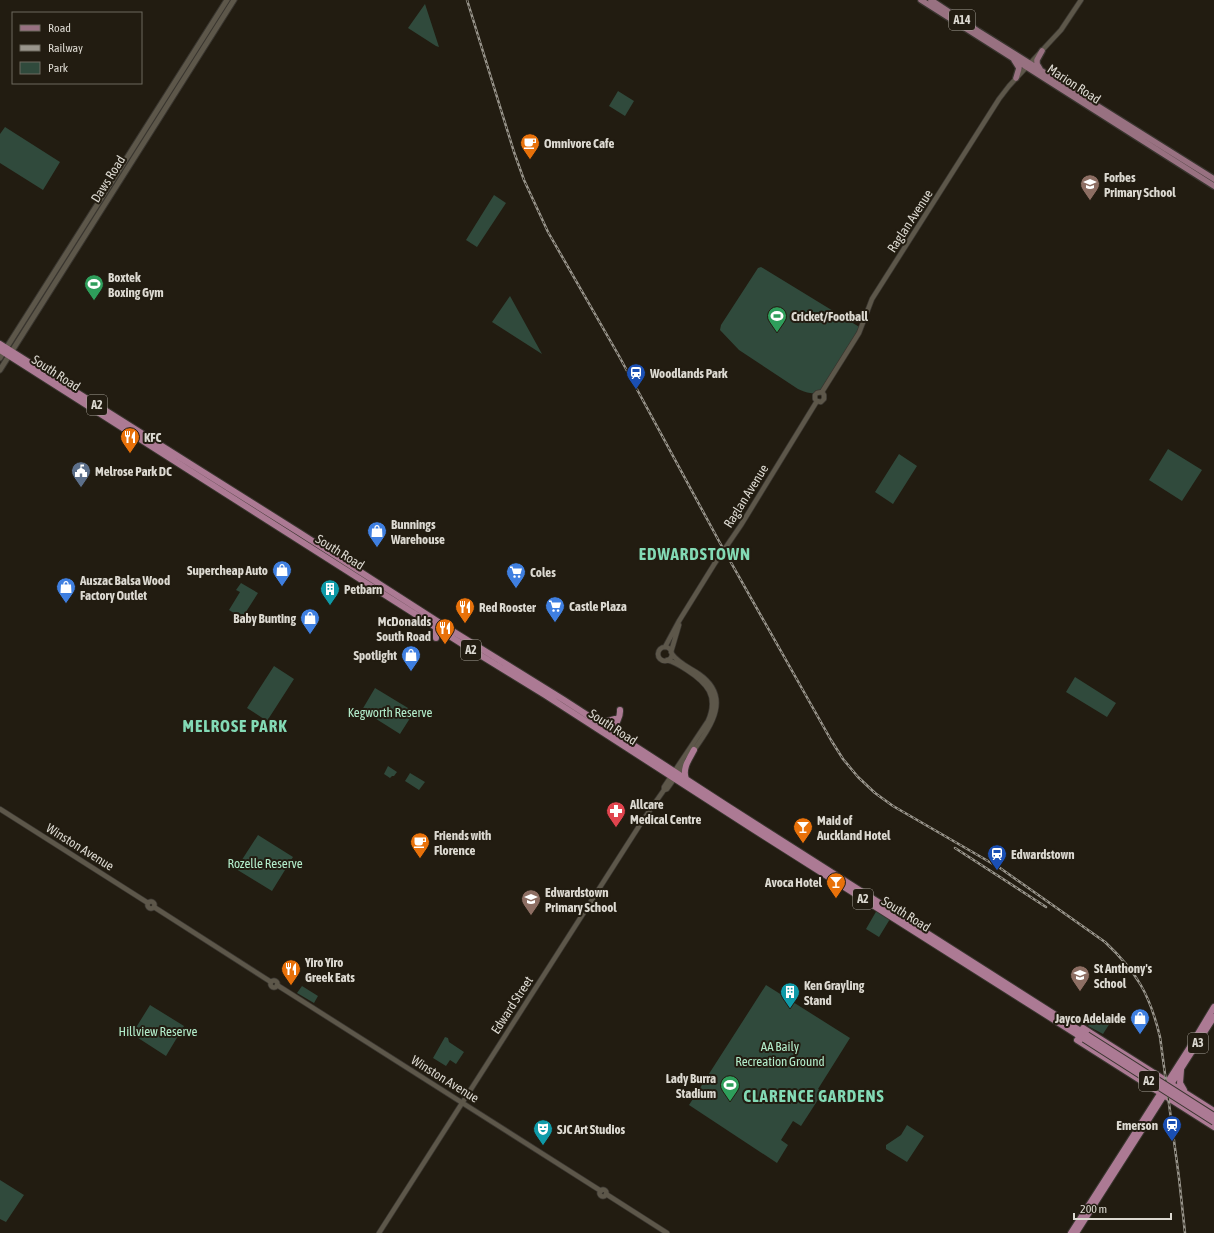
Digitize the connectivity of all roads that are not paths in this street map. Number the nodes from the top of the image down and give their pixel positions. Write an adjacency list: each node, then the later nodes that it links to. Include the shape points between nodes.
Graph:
1 (227, 0): 15 (main road, Daws Road)
2 (234, 0): 13 (main road, Daws Road)
3 (921, 0): 7 (main road, Marion Road / A14)
4 (931, 0): 8 (main road, Marion Road / A14)
5 (1081, 0): 6 (street, Raglan Avenue, via 1061,30)
6 (1042, 51): 8 (street, Raglan Avenue); 9 (main road, via 1037,60)
7 (1012, 58): 8 (main road, Marion Road / A14); 10 (main road, via 1019,68)
8 (1029, 65): 9 (main road, Marion Road / A14); 10 (street, Raglan Avenue); 12 (main road, Marion Road / A14)
9 (1041, 70): 11 (main road, Marion Road / A14)
10 (1016, 78): 19 (street, Raglan Avenue, via 872,300 859,333 822,392 824,399 817,402)
11 (1214, 179)
12 (1214, 186)
13 (18, 340): 15 (main road, Daws Road); 16 (main road)
14 (0, 344): 15 (highway, South Road / A2)
15 (6, 351): 16 (highway, South Road / A2); 17 (main road, Daws Road); 18 (main road, Daws Road); 20 (highway, South Road / A2)
16 (18, 355): 27 (highway, South Road / A2)
17 (0, 358)
18 (0, 370)
19 (679, 621): 22 (street, Raglan Avenue); 23 (street, Raglan Avenue)
20 (436, 627): 21 (highway); 30 (highway, South Road / A2)
21 (436, 638)
22 (665, 647): 23 (street); 24 (street, via 661,648 658,654 661,660)
23 (671, 653): 24 (street); 29 (street, via 706,680 716,698 717,708 713,719)
24 (668, 660): 30 (street, via 701,680 707,687 712,702 708,721)
25 (620, 710): 28 (highway, via 615,726)
26 (615, 719): 27 (highway)
27 (600, 724): 28 (highway, South Road / A2)
28 (618, 735): 30 (highway, South Road / A2)
29 (694, 750): 30 (street); 31 (highway, via 685,769)
30 (674, 775): 31 (highway, South Road / A2); 33 (highway, South Road / A2); 44 (street, Edward Street)
31 (686, 779): 34 (highway, South Road / A2)
32 (0, 809): 44 (street, Winston Avenue, via 148,903 153,902 154,907 271,982 276,980 277,986)
33 (1030, 1005): 37 (highway, South Road / A2); 41 (highway, via 1078,1040)
34 (1043, 1007): 37 (highway, South Road / A2); 39 (highway, via 1060,1014)
35 (1214, 1007): 40 (highway, A3)
36 (1214, 1017): 38 (highway, A3)
37 (1085, 1037): 48 (highway, South Road / A2, bridge); 49 (highway, South Road / A2, bridge)
38 (1181, 1068): 40 (highway, A3); 42 (highway, via 1180,1083)
39 (1154, 1073): 40 (highway); 41 (highway)
40 (1170, 1083): 42 (highway); 43 (highway, A3)
41 (1149, 1085): 43 (highway); 46 (highway, via 1153,1096)
42 (1186, 1093): 45 (highway); 47 (highway)
43 (1162, 1094): 45 (highway); 46 (highway, A3); 51 (highway, A3)
44 (462, 1103): 53 (street, Edward Street); 54 (street, Winston Avenue, via 600,1191 601,1196 606,1194)
45 (1178, 1104): 50 (highway)
46 (1150, 1109): 51 (highway, A3)
47 (1214, 1111)
48 (1214, 1116)
49 (1214, 1122)
50 (1214, 1127)
51 (1121, 1159): 52 (highway, A3)
52 (1086, 1213): 55 (highway, A3); 56 (highway, A3)
53 (380, 1233)
54 (667, 1233)
55 (1071, 1233)
56 (1076, 1233)

